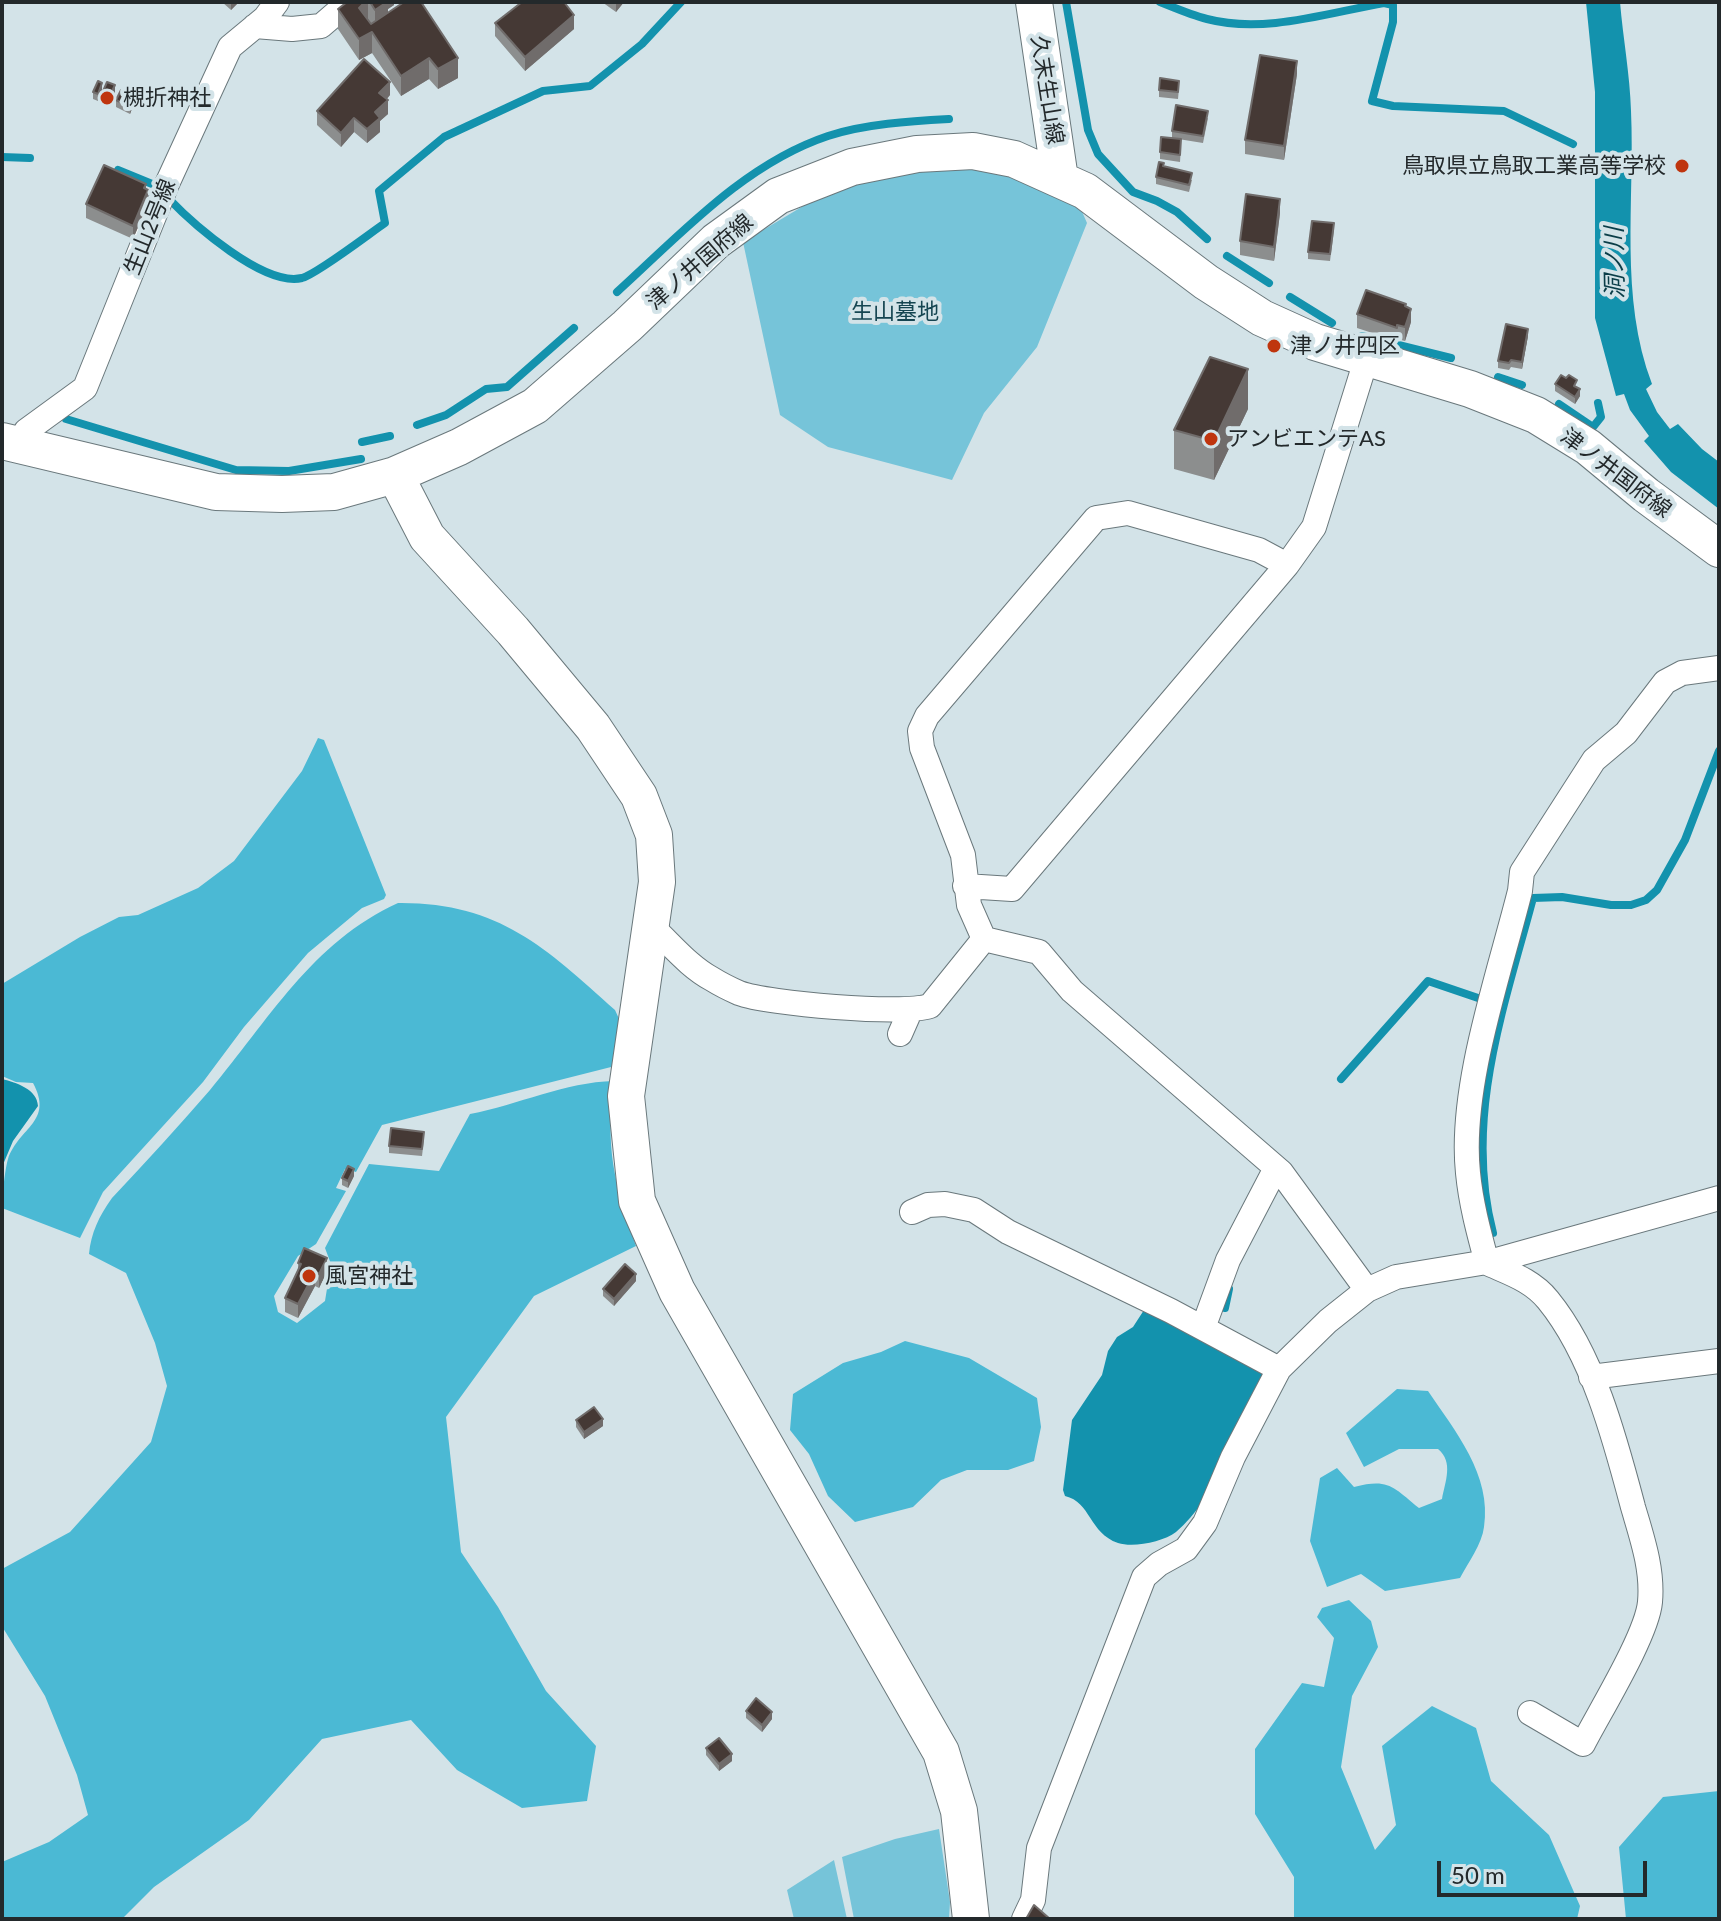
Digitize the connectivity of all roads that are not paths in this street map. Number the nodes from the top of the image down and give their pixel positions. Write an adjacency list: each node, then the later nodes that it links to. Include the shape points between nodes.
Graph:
1 (277, 2): 4 (street, 生山2号線)
2 (349, 2): 4 (street, via 321,26)
3 (1034, 2): 5 (main road, 久末生山線)
4 (255, 26): 7 (street, 生山2号線, via 230,47 167,184 85,388)
5 (1060, 179): 6 (main road, 津ノ井国府線, via 1085,191 1262,318); 8 (main road, 津ノ井国府線, via 1014,159 973,151 931,153 852,167 778,196 716,241 535,406)
6 (1366, 360): 9 (main road, 津ノ井国府線, via 1470,389 1536,415 1588,447); 10 (street, via 1314,527)
7 (10, 444): 8 (main road, 津ノ井国府線, via 216,492 334,492)
8 (395, 475): 13 (main road, via 427,537 593,727 639,796 654,835 657,882)
9 (1719, 549)
10 (1287, 565): 12 (street, via 1012,889); 12 (street, via 1259,550 1128,513 1096,518 927,716 920,731 963,855)
11 (1719, 668): 20 (street, via 1682,673 1665,682 1626,733 1594,760 1522,872 1477,1061 1468,1124 1467,1172)
12 (965, 886): 14 (street)
13 (651, 926): 15 (street, via 707,977 741,994); 27 (main road, via 626,1096 637,1201 677,1291 941,1752 960,1816)
14 (984, 939): 15 (street, via 930,1006); 17 (street, via 1039,952 1072,991)
15 (911, 1009): 16 (street)
16 (900, 1034)
17 (1276, 1168): 21 (street); 22 (street, via 1228,1260)
18 (1719, 1198): 20 (street)
19 (912, 1212): 22 (street, via 945,1204 974,1210)
20 (1487, 1263): 21 (street, via 1396,1277); 25 (street, via 1527,1280 1547,1298)
21 (1367, 1290): 24 (street)
22 (1203, 1328): 24 (street)
23 (1719, 1361): 25 (street)
24 (1279, 1369): 28 (street, via 1205,1523 1186,1549 1144,1577 1039,1848 1033,1900)
25 (1591, 1377): 26 (street, via 1620,1457 1649,1566 1650,1605 1583,1744)
26 (1530, 1713)
27 (971, 1919)
28 (1024, 1919)

